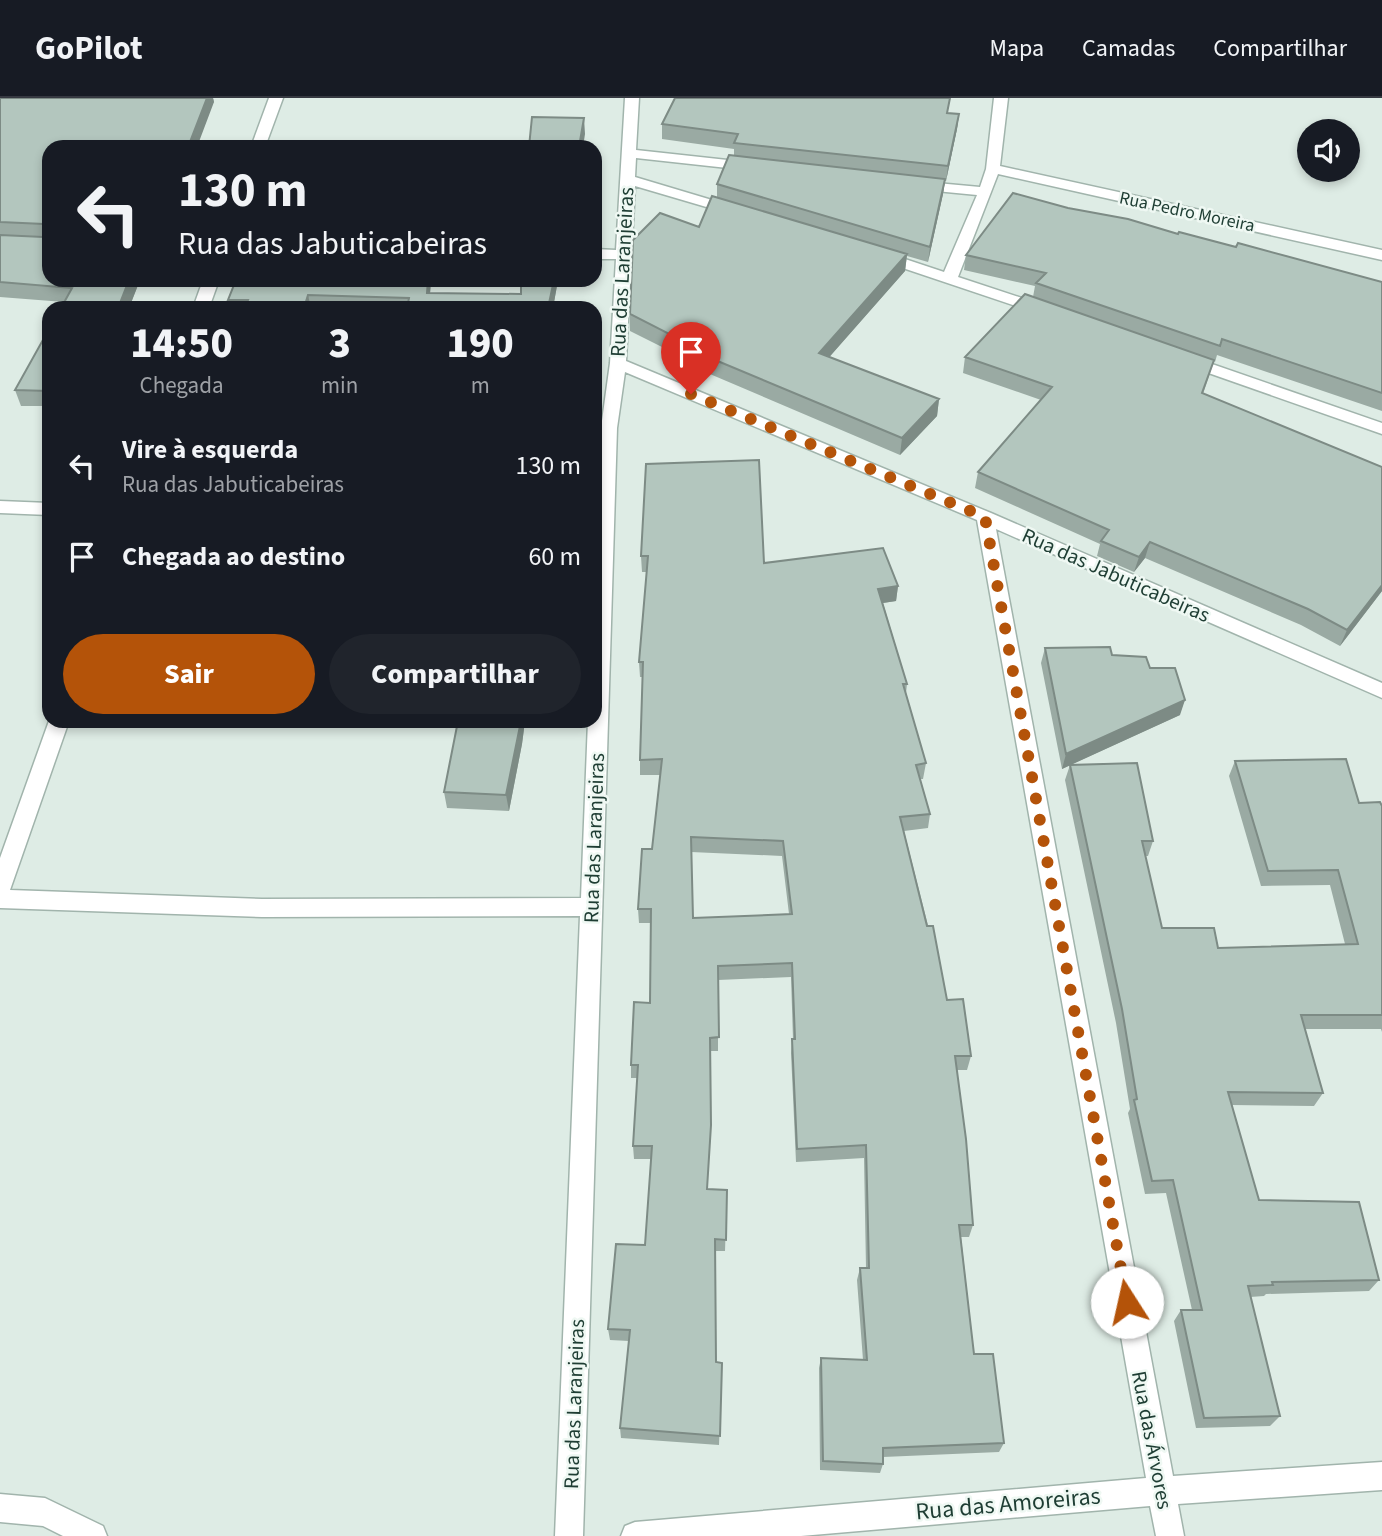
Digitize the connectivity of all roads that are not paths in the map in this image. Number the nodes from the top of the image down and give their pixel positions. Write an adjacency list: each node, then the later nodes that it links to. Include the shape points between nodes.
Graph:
1 (276, 98): 4 (street)
2 (632, 98): 5 (street, Rua das Laranjeiras)
3 (1001, 98): 7 (street)
4 (261, 140)
5 (628, 153): 6 (street); 8 (street, Rua das Laranjeiras)
6 (766, 168)
7 (993, 169): 10 (street); 15 (street, Rua Pedro Moreira)
8 (628, 179): 11 (street); 14 (street, Rua das Laranjeiras)
9 (904, 183): 10 (street)
10 (986, 192): 16 (street)
11 (756, 218)
12 (859, 249): 16 (street)
13 (602, 254): 14 (street)
14 (622, 254): 19 (street, Rua das Laranjeiras)
15 (1382, 255)
16 (950, 277): 17 (street)
17 (1054, 314)
18 (1172, 355): 20 (street)
19 (618, 363): 21 (street, Rua das Laranjeiras); 24 (street, Rua das Jabuticabeiras)
20 (1382, 429)
21 (602, 502)
22 (0, 507): 23 (street)
23 (42, 509)
24 (985, 517): 25 (street, Rua das Jabuticabeiras); 32 (street, Rua das Árvores)
25 (1382, 691)
26 (57, 728): 28 (street)
27 (596, 728): 30 (street, Rua das Laranjeiras)
28 (0, 889)
29 (0, 898): 30 (street, via 262,908)
30 (592, 907): 35 (street, Rua das Laranjeiras)
31 (1382, 1476): 32 (street, Rua das Amoreiras)
32 (1161, 1491): 36 (street, Rua das Amoreiras); 37 (street, Rua das Árvores)
33 (0, 1508): 34 (street, via 45,1512)
34 (91, 1534)
35 (569, 1536)
36 (635, 1536)
37 (1170, 1536)

